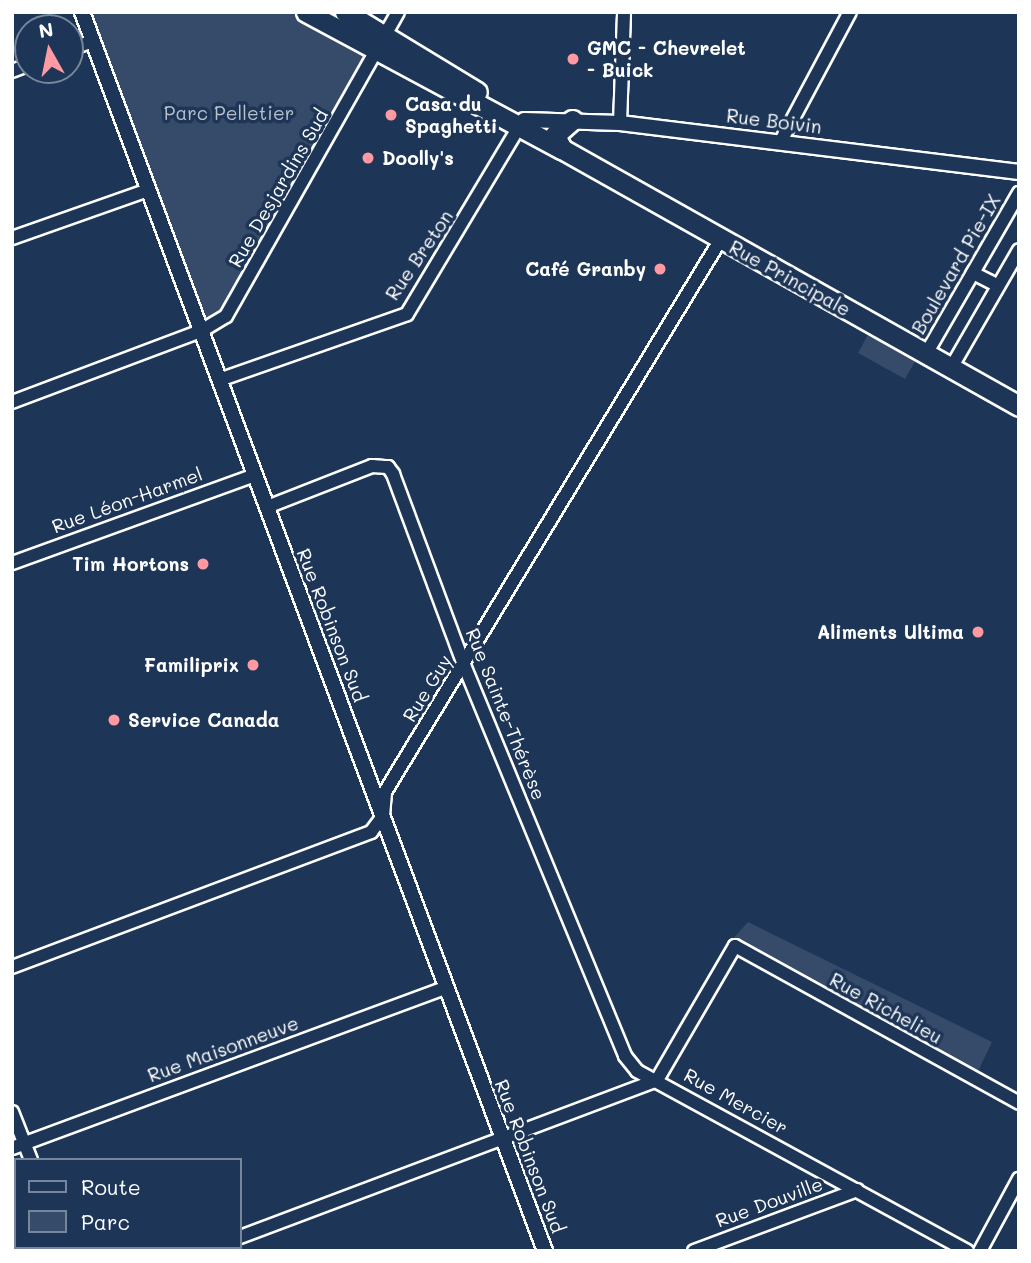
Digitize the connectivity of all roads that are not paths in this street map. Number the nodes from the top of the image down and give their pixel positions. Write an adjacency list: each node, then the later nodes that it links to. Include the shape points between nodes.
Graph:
1 (82, 12): 7 (street, Rue Robinson Sud)
2 (306, 12): 9 (main road, Rue Principale)
3 (345, 12): 9 (main road, Rue Principale)
4 (398, 12): 9 (street, Rue Desjardins Sud)
5 (624, 12): 11 (street)
6 (850, 12): 13 (street)
7 (93, 41): 8 (street); 16 (street, Rue Robinson Sud)
8 (84, 44)
9 (382, 44): 12 (main road, Rue Principale); 23 (street, Rue Desjardins Sud, via 226,316)
10 (572, 120): 11 (street, Rue Boivin); 12 (street, Rue Boivin); 14 (main road, via 555,135)
11 (620, 123): 13 (street, Rue Boivin)
12 (520, 125): 14 (main road, Rue Principale); 26 (street, Rue Breton, via 407,314)
13 (781, 141): 15 (street, Rue Boivin)
14 (562, 149): 19 (main road, Rue Principale)
15 (1019, 172)
16 (148, 190): 18 (street); 23 (street, Rue Robinson Sud)
17 (1019, 193): 21 (street, Boulevard Pie-IX)
18 (12, 238)
19 (721, 239): 24 (main road, Rue Principale); 32 (street, Rue Guy)
20 (1019, 250): 22 (street)
21 (973, 273): 22 (street); 24 (street, Boulevard Pie-IX)
22 (998, 286): 25 (street)
23 (201, 331): 26 (street, Rue Robinson Sud); 27 (street, Rue Desjardins Sud)
24 (926, 354): 25 (main road, Rue Principale)
25 (951, 368): 28 (main road, Rue Principale)
26 (219, 380): 29 (street, Rue Robinson Sud)
27 (12, 402)
28 (1019, 406)
29 (255, 474): 30 (street, Rue Robinson Sud); 31 (street, Rue Léon-Harmel)
30 (267, 508): 32 (street, Rue Sainte-Thérèse, via 372,466 388,467); 33 (street, Rue Robinson Sud)
31 (12, 562)
32 (464, 665): 33 (street, Rue Guy, via 385,792); 36 (street, Rue Sainte-Thérèse, via 625,1056 637,1071)
33 (383, 816): 34 (street, via 371,832); 35 (street, Rue Robinson Sud)
34 (12, 967)
35 (447, 987): 39 (street, Rue Robinson Sud); 40 (street, Rue Maisonneuve)
36 (657, 1080): 37 (street, Rue Richelieu, via 735,946); 39 (street, Rue Mercier); 42 (street, Rue Mercier)
37 (1019, 1103)
38 (12, 1112): 40 (street)
39 (503, 1138): 43 (street, Rue Mercier); 44 (street, Rue Robinson Sud)
40 (18, 1146)
41 (1019, 1179): 47 (street)
42 (857, 1190): 45 (street, Rue Douville); 46 (street, Rue Mercier)
43 (242, 1236)
44 (545, 1251)
45 (694, 1251)
46 (967, 1251)
47 (980, 1251)

